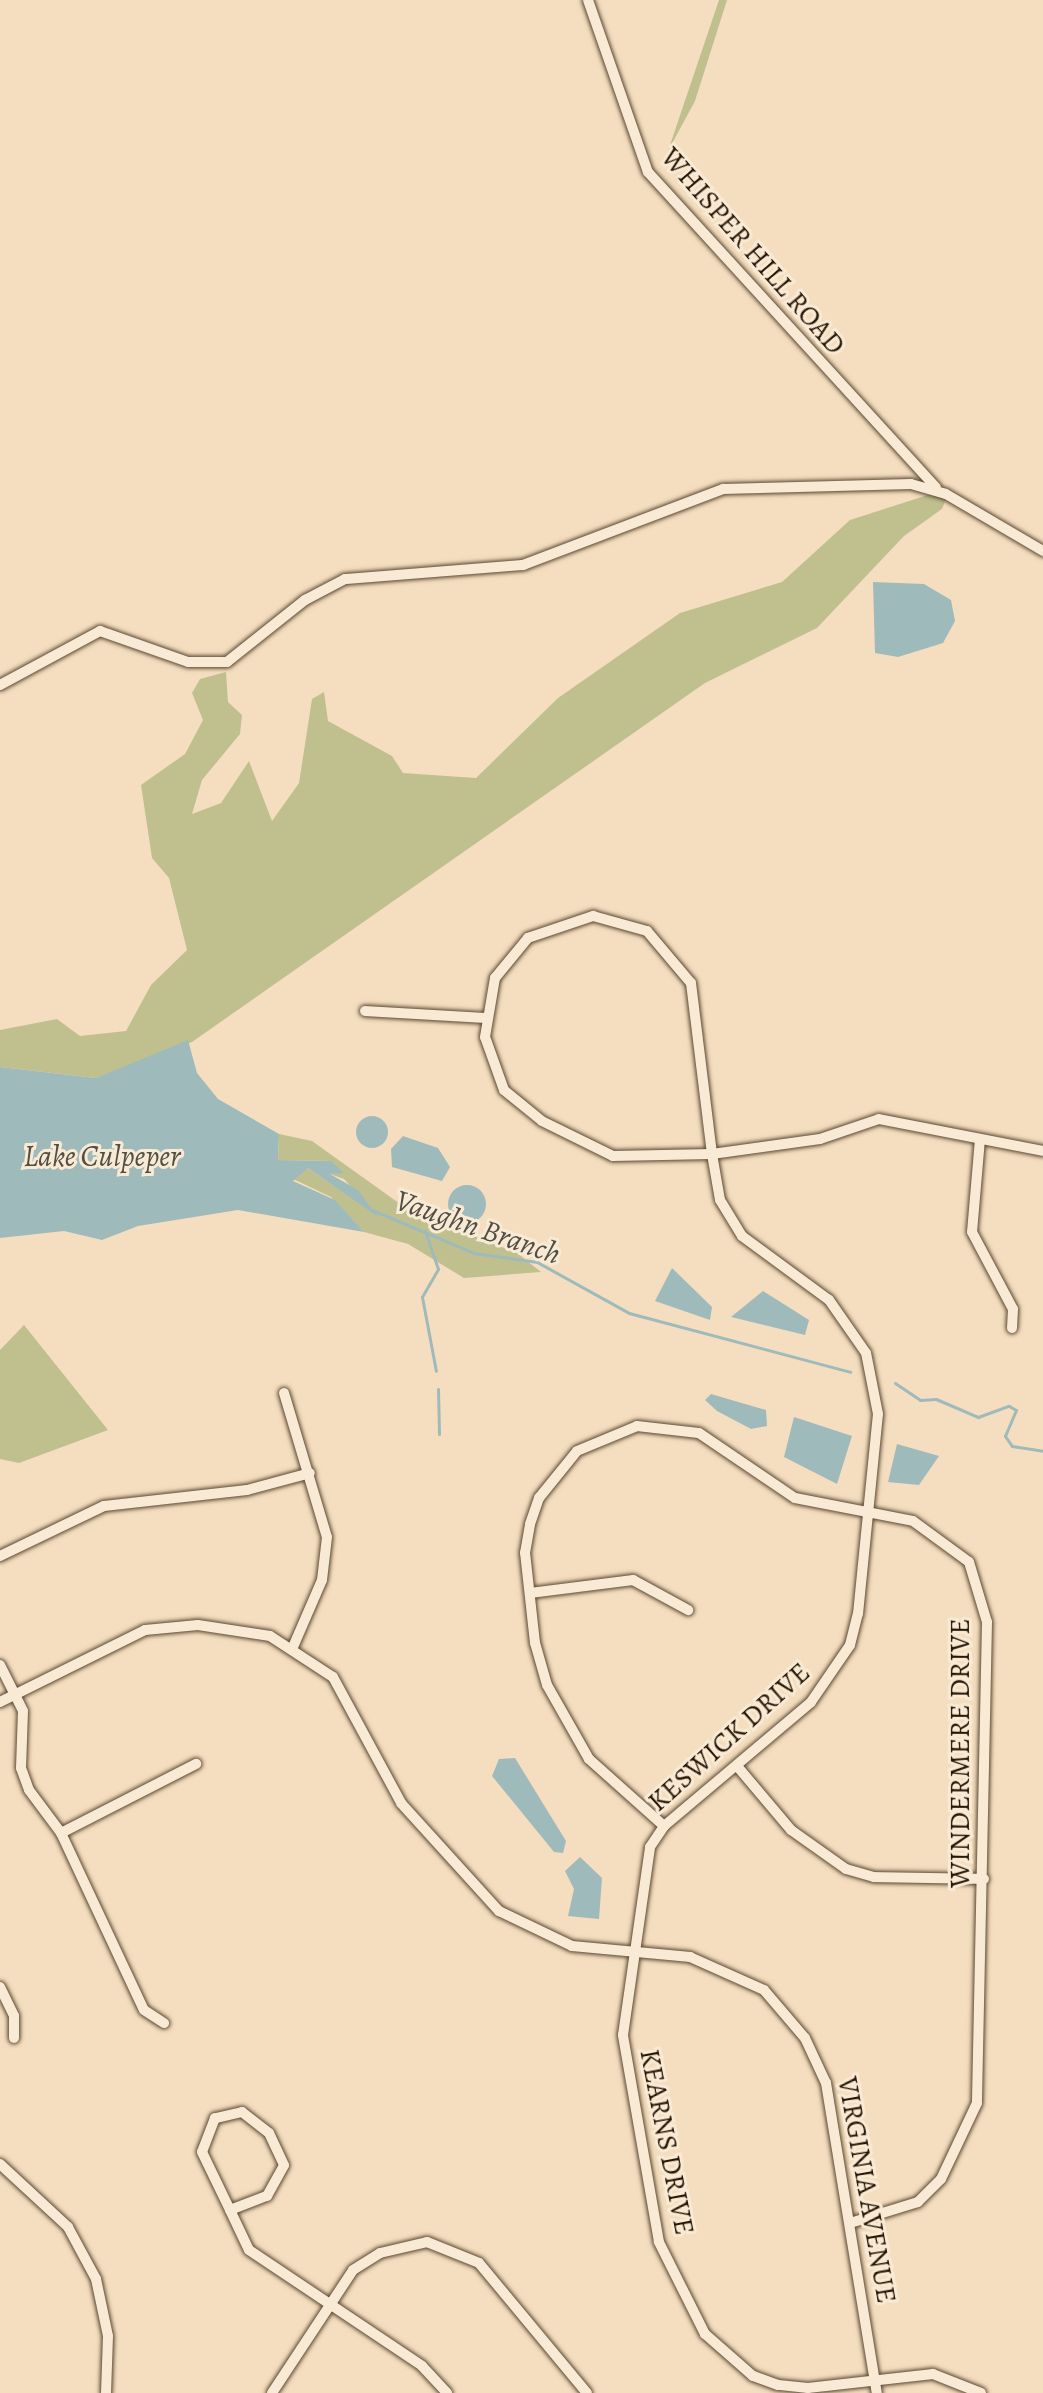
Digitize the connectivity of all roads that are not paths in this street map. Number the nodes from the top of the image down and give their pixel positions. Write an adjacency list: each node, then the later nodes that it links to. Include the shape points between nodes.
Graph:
1 (588, 0): 2 (street, WHISPER HILL ROAD, via 648,172 909,464)
2 (946, 494): 3 (street); 4 (street, via 894,483 723,489 523,565 345,579 305,600 227,662 188,662 100,631)
3 (1043, 551)
4 (0, 685)
5 (365, 1011): 6 (street)
6 (485, 1018): 9 (street, via 487,1053 504,1090 542,1121 613,1156); 9 (street, via 499,970 542,929 593,916 647,931 681,964 698,1002)
7 (980, 1139): 8 (street); 9 (street, via 879,1119 844,1131); 10 (street, via 972,1232 1013,1309)
8 (1043, 1151)
9 (712, 1154): 13 (street, KESWICK DRIVE, via 720,1200 742,1236 829,1300 866,1353 878,1414)
10 (1012, 1328)
11 (284, 1393): 12 (street)
12 (310, 1473): 14 (street, via 247,1490 104,1506); 17 (street, via 327,1537 322,1580)
13 (865, 1512): 15 (street, WINDERMERE DRIVE, via 795,1498 699,1433 637,1426 577,1451 539,1498 525,1553); 22 (street, KESWICK DRIVE, via 850,1645 811,1702); 25 (street, WINDERMERE DRIVE, via 942,1536 969,1562 982,1590)
14 (0, 1556)
15 (530, 1593): 16 (street, via 633,1580); 23 (street, WINDERMERE DRIVE, via 535,1643 568,1729 599,1769)
16 (688, 1610)
17 (293, 1647): 19 (street, VIRGINIA AVENUE, via 232,1627 166,1626 129,1637); 26 (street, VIRGINIA AVENUE, via 344,1691 387,1783 490,1904 559,1942)
18 (0, 1665): 19 (street)
19 (14, 1695): 20 (street, VIRGINIA AVENUE); 24 (street, via 27,1728 21,1768 29,1790)
20 (0, 1702)
21 (196, 1764): 24 (street)
22 (737, 1766): 23 (street, KESWICK DRIVE); 25 (street, via 791,1830 846,1869 874,1877)
23 (664, 1826): 26 (street, KESWICK DRIVE, via 640,1877)
24 (61, 1833): 28 (street, via 144,2010)
25 (984, 1879): 32 (street, WINDERMERE DRIVE, via 983,2068 962,2142 918,2202)
26 (633, 1953): 32 (street, VIRGINIA AVENUE, via 709,1962 764,1990 792,2019 826,2083); 34 (street, KEARNS DRIVE, via 623,2035 645,2185 677,2288 705,2334 753,2376 808,2388)
27 (0, 1987): 29 (street, via 14,2016)
28 (164, 2023)
29 (14, 2038)
30 (0, 2164): 35 (street, via 68,2227 96,2279 108,2336)
31 (230, 2210): 31 (street, via 202,2141 215,2118 242,2112 269,2133 284,2165 267,2196); 33 (street, via 249,2250)
32 (850, 2223): 34 (street, VIRGINIA AVENUE)
33 (327, 2305): 36 (street); 37 (street, via 422,2366); 38 (street, via 353,2270 380,2253 419,2242 460,2251 479,2263)
34 (875, 2376): 39 (street, VIRGINIA AVENUE); 40 (street, KEARNS DRIVE, via 933,2374)
35 (106, 2393)
36 (272, 2393)
37 (447, 2393)
38 (587, 2393)
39 (877, 2393)
40 (981, 2393)

